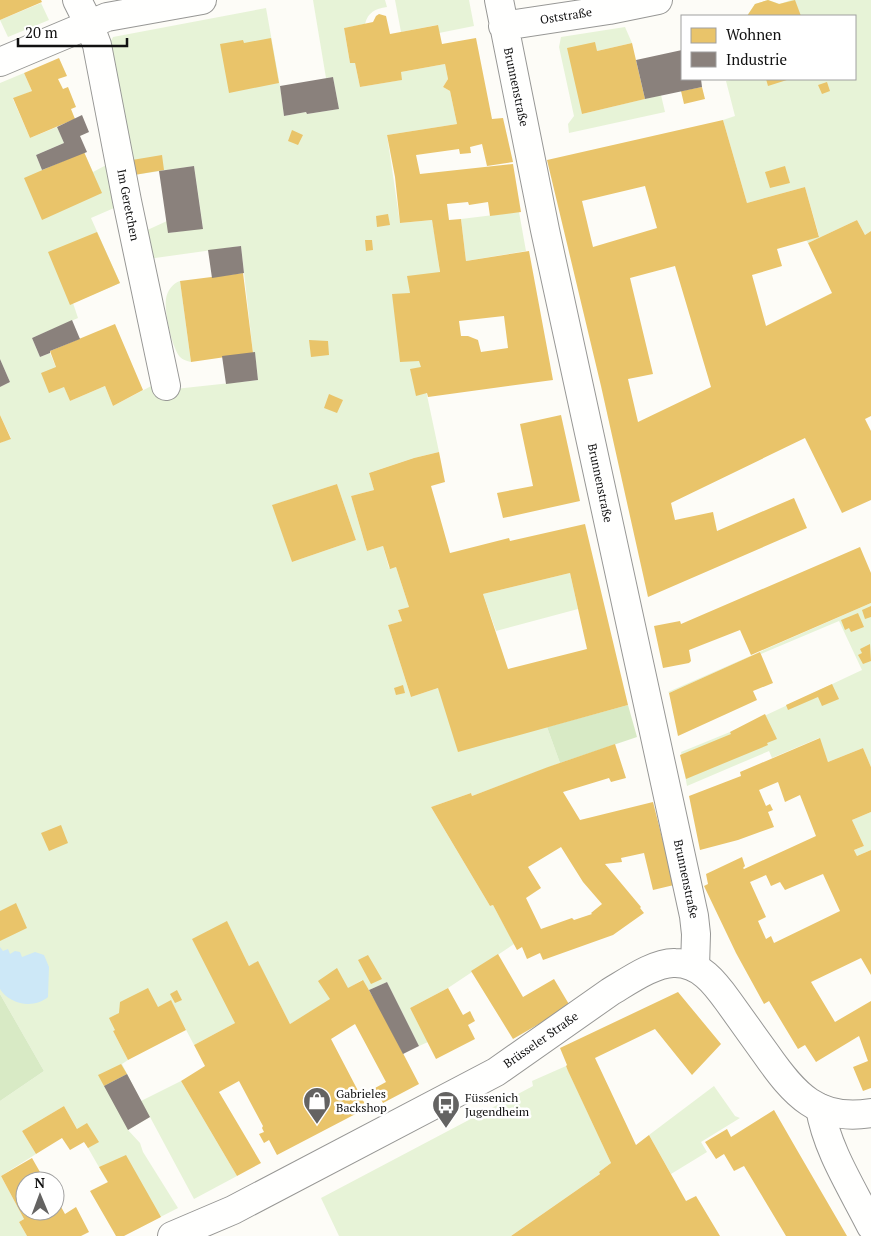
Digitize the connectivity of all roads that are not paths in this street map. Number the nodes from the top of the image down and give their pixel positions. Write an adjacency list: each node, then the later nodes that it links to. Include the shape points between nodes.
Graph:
1 (77, 0): 5 (street, Im Geretchen)
2 (202, 0): 5 (street)
3 (658, 0): 4 (street, Oststraße, via 609,10)
4 (501, 13): 8 (street, Brunnenstraße, via 694,916)
5 (89, 24): 6 (street); 7 (street, Im Geretchen, via 98,45)
6 (0, 62)
7 (166, 386)
8 (695, 967): 9 (street, via 718,988 787,1083 797,1094); 12 (street, Brüsseler Straße, via 667,963 629,980 496,1072 233,1210)
9 (820, 1108): 10 (street, via 845,1114); 11 (street, via 826,1135)
10 (871, 1113)
11 (871, 1226)
12 (172, 1236)

